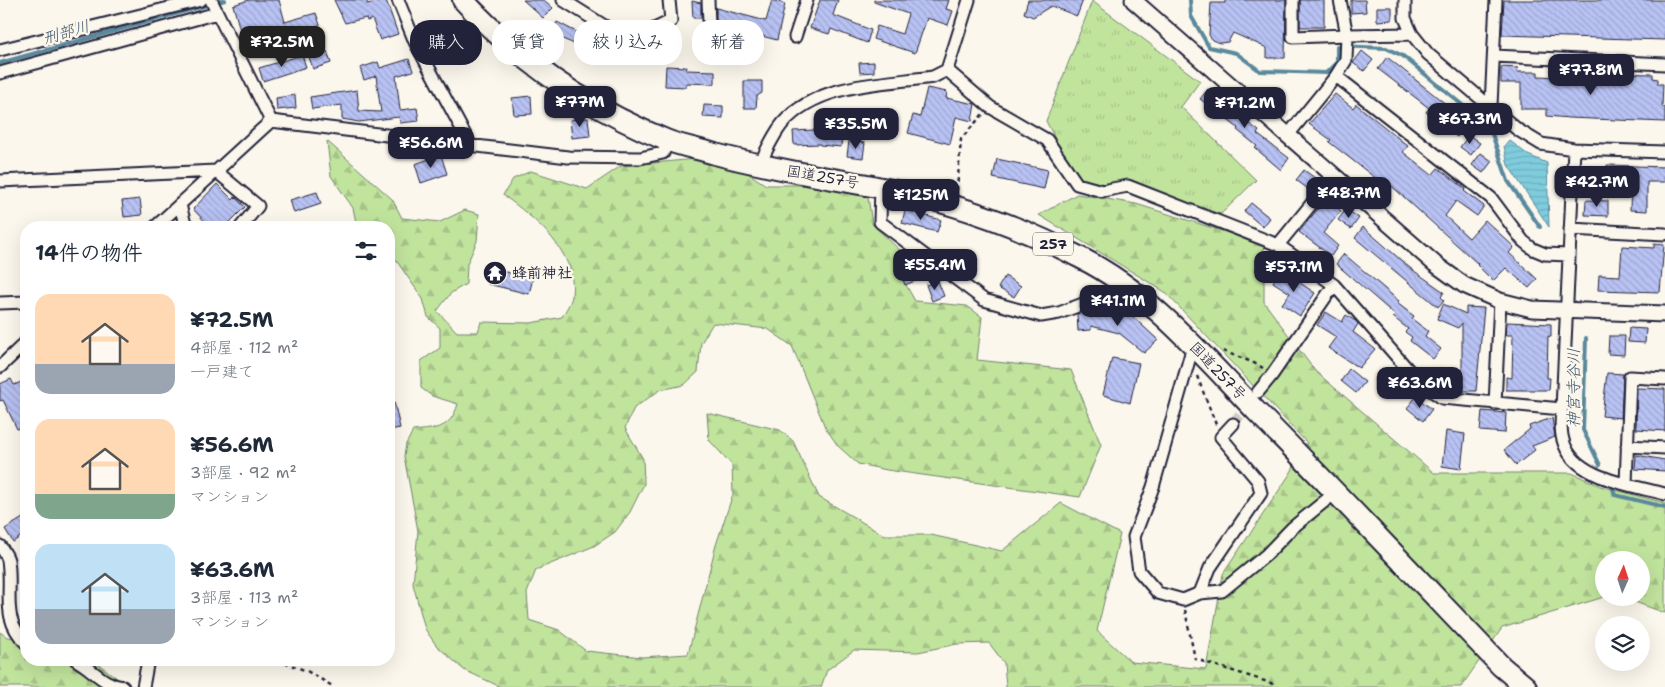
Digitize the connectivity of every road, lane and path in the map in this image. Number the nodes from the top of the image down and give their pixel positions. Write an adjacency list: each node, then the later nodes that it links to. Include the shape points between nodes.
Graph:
1 (200, 0): 19 (street)
2 (398, 0): 30 (street, via 415,42)
3 (463, 0): 29 (highway, 国道257号 / 257, via 493,33 545,74 602,110)
4 (564, 0): 5 (street, via 614,32 648,32 671,21)
5 (668, 0)
6 (708, 0): 15 (street)
7 (807, 0): 17 (street)
8 (969, 0): 22 (street)
9 (1133, 0): 28 (street)
10 (1293, 0): 18 (street, via 1293,37)
11 (1340, 0): 18 (street)
12 (1405, 0): 16 (street, via 1405,18)
13 (1496, 0): 20 (street)
14 (214, 6): 23 (street); 27 (street)
15 (709, 20)
16 (1412, 34): 18 (street); 25 (street, via 1428,54)
17 (795, 36)
18 (1347, 36): 24 (street, via 1346,60)
19 (0, 50)
20 (1494, 56): 21 (street); 25 (street)
21 (1665, 64)
22 (947, 70): 26 (street); 33 (street, via 933,78 836,91 818,97 783,123)
23 (0, 73)
24 (1336, 76): 28 (street); 46 (street, via 1491,198 1533,250)
25 (1491, 106): 31 (street, via 1518,130 1541,144)
26 (990, 107): 39 (path, via 961,139 956,187); 45 (street, via 1047,140 1077,184 1102,191 1128,186)
27 (272, 121): 30 (street); 34 (street)
28 (1288, 135): 35 (street)
29 (668, 141): 30 (street, via 663,153 640,158 568,157); 33 (highway, 国道257号 / 257)
30 (471, 146)
31 (1574, 149): 32 (street); 43 (street)
32 (1665, 152)
33 (759, 166): 37 (highway, 国道257号 / 257)
34 (216, 171): 36 (street); 38 (street); 42 (street, via 258,206)
35 (1335, 175): 45 (street); 49 (street, via 1434,264 1464,285)
36 (0, 181)
37 (881, 188): 39 (highway, 国道257号 / 257); 48 (street, via 880,222 984,300 1041,316 1059,313)
38 (180, 205): 40 (street); 41 (street)
39 (961, 206): 48 (highway, 国道257号 / 257, via 1015,225 1085,259)
40 (162, 221)
41 (184, 221)
42 (246, 221)
43 (1570, 229): 44 (street); 46 (street)
44 (1665, 234)
45 (1278, 245): 47 (street)
46 (1568, 255): 52 (street)
47 (1334, 285): 58 (street); 61 (street, via 1418,381 1442,398)
48 (1128, 287): 56 (highway, 国道257号 / 257)
49 (1500, 301): 52 (street, via 1532,309); 61 (street)
50 (20, 302): 51 (street)
51 (0, 303)
52 (1566, 309): 53 (street); 62 (street)
53 (1665, 314)
54 (20, 348): 57 (street)
55 (1216, 348): 58 (path, via 1251,360)
56 (1191, 351): 64 (path); 68 (highway, 国道257号 / 257); 72 (street, via 1153,487 1134,537 1138,571 1158,593)
57 (0, 367)
58 (1272, 375): 60 (street)
59 (1665, 378): 65 (street, via 1630,377)
60 (1258, 392)
61 (1495, 404): 62 (street)
62 (1562, 409): 67 (street, via 1563,442 1574,462 1588,472)
63 (1233, 424): 64 (street)
64 (1221, 437): 71 (street, via 1258,481 1261,493 1210,568)
65 (1627, 446): 66 (street); 67 (street)
66 (1665, 448)
67 (1626, 484): 69 (street)
68 (1336, 492): 71 (street, via 1222,590); 81 (highway, 国道257号 / 257, via 1501,666)
69 (1665, 494)
70 (0, 546): 73 (street, via 8,559 3,614)
71 (1200, 593): 72 (street)
72 (1183, 600): 80 (path, via 1196,660)
73 (20, 639)
74 (87, 666): 77 (street, via 108,685)
75 (147, 666): 78 (street)
76 (293, 666): 79 (path)
77 (123, 687)
78 (143, 687)
79 (334, 687)
80 (1276, 687)
81 (1526, 687)

